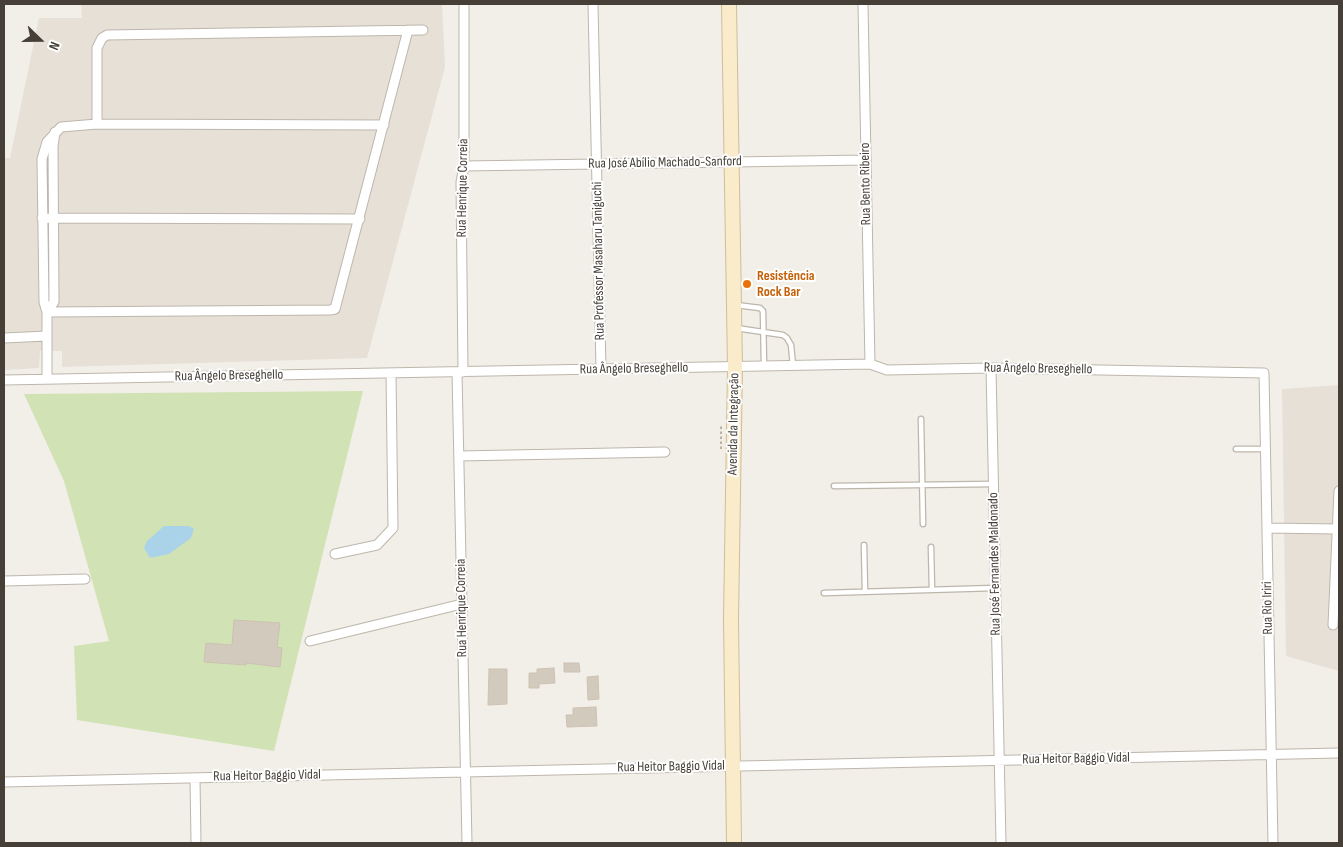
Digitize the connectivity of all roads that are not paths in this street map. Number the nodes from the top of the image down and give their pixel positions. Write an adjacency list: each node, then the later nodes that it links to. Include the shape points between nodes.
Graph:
1 (464, 4): 13 (street, Rua Henrique Correia)
2 (593, 4): 12 (street, Rua Professor Masaharu Taniguchi)
3 (729, 4): 11 (main road, Avenida da Integração)
4 (863, 4): 10 (street, Rua Bento Ribeiro)
5 (408, 30): 6 (street); 7 (street, via 107,35 97,48); 8 (street)
6 (423, 30)
7 (97, 124): 8 (street); 9 (street, via 66,125)
8 (384, 125): 16 (street)
9 (55, 132): 14 (street, via 43,149); 15 (street)
10 (866, 160): 11 (street, Rua José Abílio Machado-Sanford); 23 (street, Rua Bento Ribeiro)
11 (732, 162): 12 (street, Rua José Abílio Machado-Sanford); 17 (main road, Avenida da Integração)
12 (597, 164): 13 (street, Rua José Abílio Machado-Sanford); 28 (street, Rua Professor Masaharu Taniguchi)
13 (464, 166): 29 (street, Rua Henrique Correia, via 461,182)
14 (42, 218): 15 (street); 18 (street)
15 (54, 218): 16 (street); 18 (street, via 54,302)
16 (360, 219): 18 (street, via 338,303 330,310)
17 (734, 305): 19 (main road, Avenida da Integração); 20 (lane, via 762,309)
18 (47, 312): 21 (street)
19 (734, 328): 20 (lane); 26 (main road, Avenida da Integração)
20 (764, 333): 24 (lane); 25 (lane, via 787,338)
21 (47, 336): 22 (street); 32 (street)
22 (4, 338)
23 (870, 364): 25 (street, Rua Ângelo Breseghello); 27 (street, Rua Ângelo Breseghello, via 887,370)
24 (764, 366): 25 (street, Rua Ângelo Breseghello); 26 (street, Rua Ângelo Breseghello)
25 (793, 366)
26 (735, 367): 28 (street, Rua Ângelo Breseghello); 61 (main road, Avenida da Integração)
27 (990, 368): 31 (street, Rua Ângelo Breseghello); 39 (street, Rua José Fernandes Maldonado)
28 (601, 369): 29 (street, Rua Ângelo Breseghello)
29 (460, 372): 30 (street, Rua Ângelo Breseghello); 38 (street, Rua Henrique Correia)
30 (391, 373): 32 (street, Rua Ângelo Breseghello); 48 (street, via 393,528 377,544)
31 (1264, 373): 36 (street, Rua Rio Iriri)
32 (48, 379): 33 (street, Rua Ângelo Breseghello)
33 (4, 380)
34 (922, 419): 40 (lane)
35 (1236, 449): 36 (lane)
36 (1265, 449): 44 (street, Rua Rio Iriri)
37 (665, 452): 38 (street)
38 (459, 456): 55 (street, Rua Henrique Correia)
39 (993, 484): 40 (lane); 51 (street, Rua José Fernandes Maldonado)
40 (923, 485): 41 (lane); 43 (lane)
41 (834, 486)
42 (1339, 492): 45 (street)
43 (923, 524)
44 (1267, 528): 45 (street); 59 (street, Rua Rio Iriri)
45 (1338, 529): 56 (street)
46 (864, 546): 53 (lane)
47 (931, 547): 52 (lane)
48 (335, 554)
49 (85, 579): 50 (street)
50 (4, 581)
51 (995, 588): 52 (lane); 60 (street, Rua José Fernandes Maldonado)
52 (932, 590): 53 (lane)
53 (865, 592): 54 (lane)
54 (824, 593)
55 (462, 604): 57 (street); 62 (street, Rua Henrique Correia)
56 (1333, 625)
57 (310, 641)
58 (1339, 753): 59 (street, Rua Heitor Baggio Vidal)
59 (1272, 755): 60 (street, Rua Heitor Baggio Vidal); 69 (street, Rua Rio Iriri)
60 (999, 760): 61 (street, Rua Heitor Baggio Vidal); 68 (street, Rua José Fernandes Maldonado)
61 (732, 765): 62 (street, Rua Heitor Baggio Vidal); 67 (main road, Avenida da Integração)
62 (465, 772): 63 (street, Rua Heitor Baggio Vidal); 66 (street, Rua Henrique Correia)
63 (195, 778): 64 (street, Rua Heitor Baggio Vidal); 65 (street)
64 (4, 782)
65 (196, 843)
66 (467, 843)
67 (734, 843)
68 (1001, 843)
69 (1273, 843)

